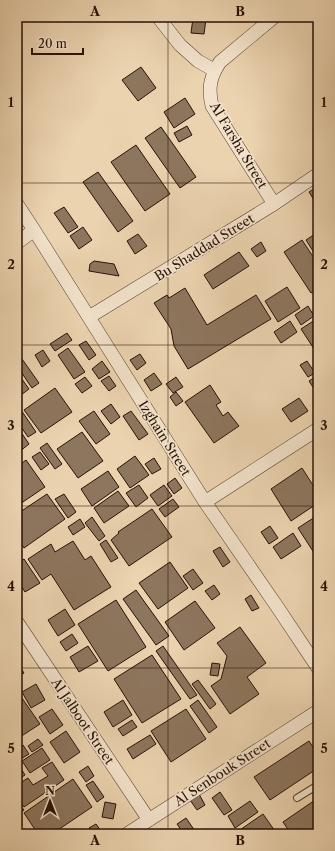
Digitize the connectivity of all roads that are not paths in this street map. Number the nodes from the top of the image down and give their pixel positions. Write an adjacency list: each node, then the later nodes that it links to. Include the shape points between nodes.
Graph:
1 (158, 17): 3 (street, via 180,45 198,61)
2 (274, 17): 3 (street, Al Farsha Street, via 220,62)
3 (214, 70): 6 (street, Al Farsha Street, via 209,88 212,106)
4 (318, 174): 6 (street, Bu Shaddad Street)
5 (17, 204): 7 (street, Izghain Street)
6 (274, 204): 9 (street, Bu Shaddad Street)
7 (34, 230): 8 (street); 9 (street, Izghain Street)
8 (17, 243)
9 (89, 317): 11 (street, Izghain Street)
10 (318, 429): 11 (street)
11 (205, 502): 13 (street, Izghain Street)
12 (17, 622): 17 (street, Al Jalboot Street)
13 (318, 668)
14 (318, 711): 17 (street, Al Senbouk Street)
15 (318, 784): 16 (lane)
16 (297, 798)
17 (149, 820): 18 (street, Al Senbouk Street)
18 (127, 834)

